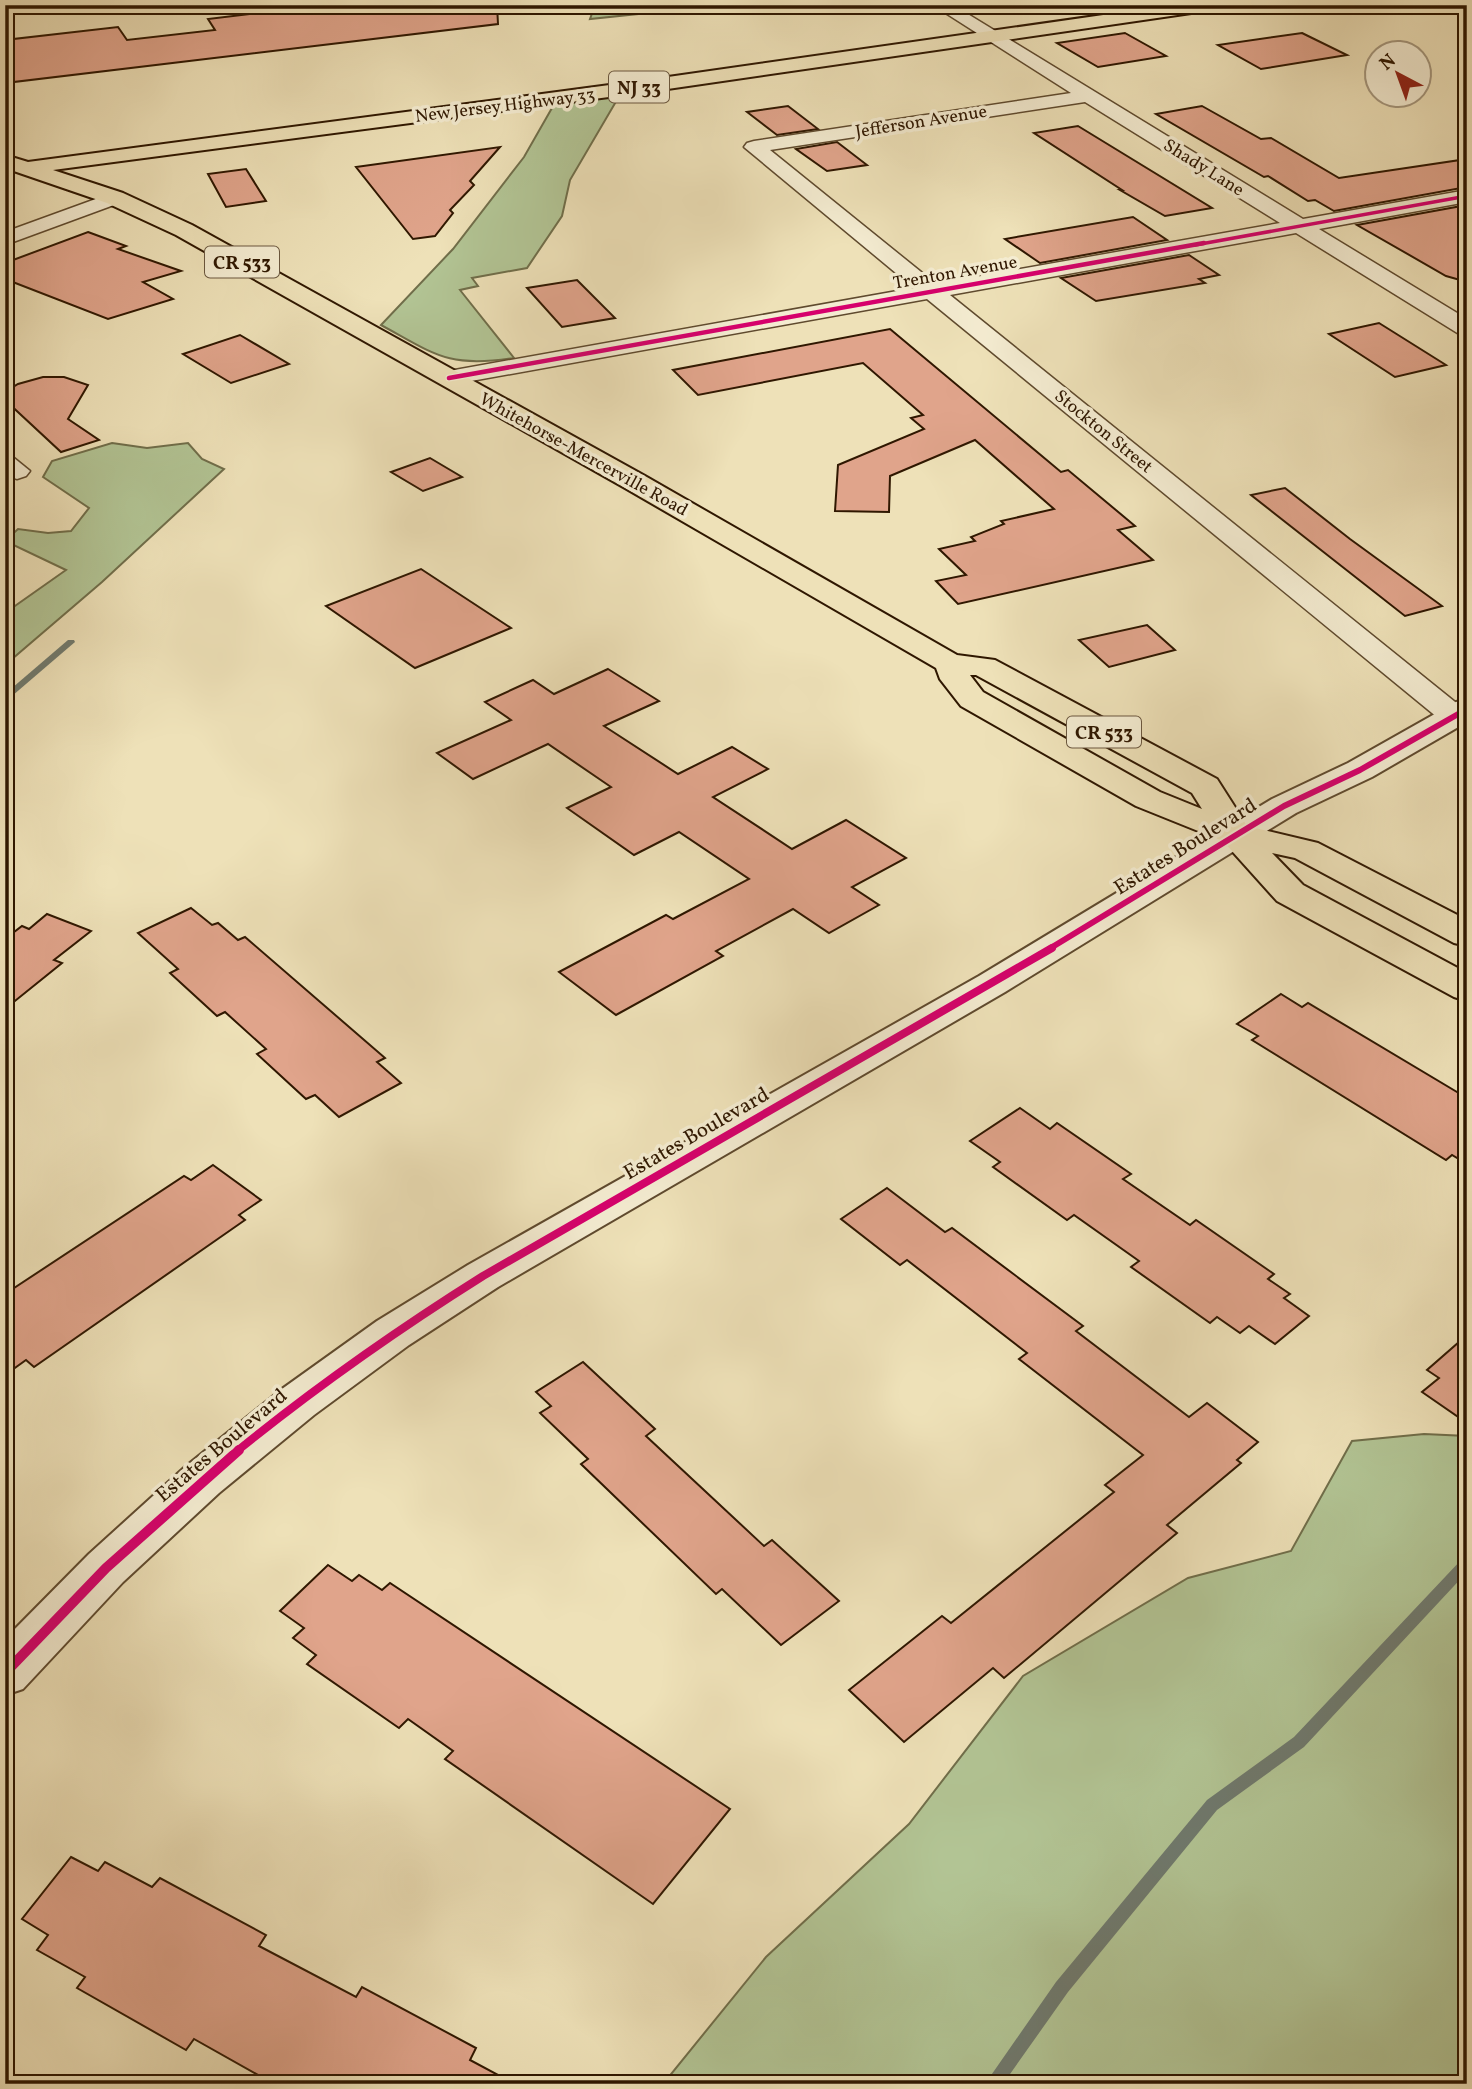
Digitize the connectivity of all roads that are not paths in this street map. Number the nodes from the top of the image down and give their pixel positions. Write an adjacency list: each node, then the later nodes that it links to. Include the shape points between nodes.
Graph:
1 (941, 5): 3 (street, Shady Lane)
2 (1212, 5): 3 (main road, New Jersey Highway 33 / NJ 33)
3 (992, 37): 4 (street, Shady Lane); 6 (main road, New Jersey Highway 33 / NJ 33, via 614,91)
4 (1088, 96): 5 (street, Jefferson Avenue); 9 (street, Shady Lane)
5 (754, 147): 11 (street, Stockton Street)
6 (12, 166): 8 (main road, Whitehorse-Mercerville Road / CR 533)
7 (1467, 197): 9 (street, Trenton Avenue)
8 (116, 198): 10 (street); 13 (main road, Whitehorse-Mercerville Road / CR 533, via 184,230)
9 (1300, 226): 11 (street, Trenton Avenue); 12 (street, Shady Lane)
10 (5, 239)
11 (933, 292): 13 (street, Trenton Avenue); 14 (street, Stockton Street)
12 (1467, 329)
13 (449, 378): 15 (main road, Whitehorse-Mercerville Road / CR 533, via 949,663 972,699 1148,799)
14 (1460, 712): 15 (street, Estates Boulevard)
15 (1235, 834): 16 (main road, Whitehorse-Mercerville Road / CR 533, via 1306,850); 17 (main road, Whitehorse-Mercerville Road / CR 533, via 1290,893); 18 (street, Estates Boulevard, via 992,984 483,1276 393,1333 202,1480 106,1568)
16 (1467, 935)
17 (1467, 989)
18 (5, 1673)

